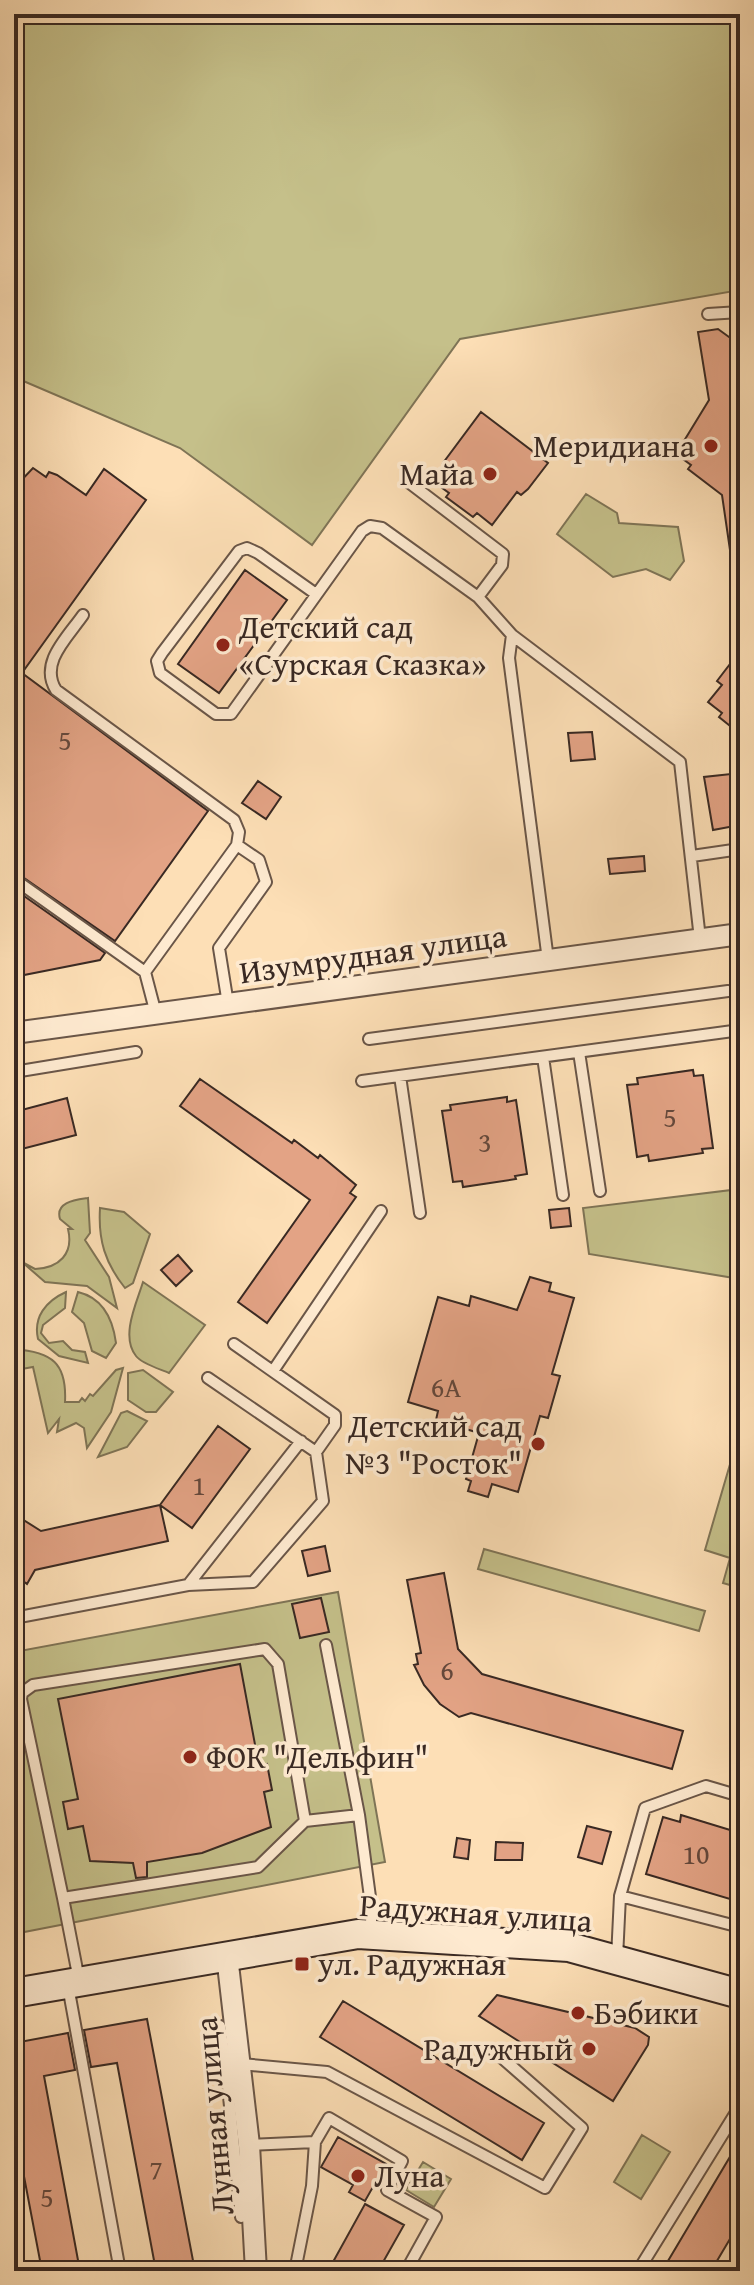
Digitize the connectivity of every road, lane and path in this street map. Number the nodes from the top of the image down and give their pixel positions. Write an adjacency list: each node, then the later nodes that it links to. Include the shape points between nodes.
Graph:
1 (740, 312): 2 (lane)
2 (708, 314)
3 (407, 481): 5 (lane, via 503,554 502,565)
4 (316, 594): 4 (lane, via 231,714 216,714 160,673 157,661 162,653 239,551 258,553); 5 (lane, via 362,531 376,526)
5 (478, 597): 7 (lane)
6 (83, 615): 8 (lane, via 51,662 56,690 234,820)
7 (512, 635): 10 (lane, via 680,762); 14 (lane, via 509,658)
8 (237, 845): 15 (lane); 17 (lane, via 259,860 266,882 219,948)
9 (740, 849): 10 (lane)
10 (692, 856): 13 (lane)
11 (14, 879): 15 (lane)
12 (740, 934): 13 (street, Изумрудная улица)
13 (700, 939): 14 (street, Изумрудная улица)
14 (548, 960): 17 (street, Изумрудная улица)
15 (145, 972): 18 (lane)
16 (728, 991): 21 (lane)
17 (228, 1004): 18 (street, Изумрудная улица)
18 (156, 1014): 20 (street, Изумрудная улица)
19 (733, 1031): 23 (lane)
20 (14, 1033)
21 (369, 1039)
22 (136, 1052): 25 (lane)
23 (579, 1052): 24 (lane); 28 (lane)
24 (543, 1057): 26 (lane); 29 (lane)
25 (14, 1072)
26 (400, 1076): 27 (lane); 31 (lane)
27 (362, 1081)
28 (600, 1191)
29 (563, 1195)
30 (381, 1211): 33 (lane)
31 (420, 1213)
32 (234, 1344): 33 (lane)
33 (273, 1371): 36 (lane, via 335,1415 335,1425)
34 (208, 1378): 35 (lane)
35 (301, 1441): 36 (lane); 37 (lane)
36 (316, 1452): 37 (lane, via 323,1501 253,1582)
37 (188, 1585): 38 (lane)
38 (14, 1618)
39 (326, 1645): 41 (lane)
40 (740, 1796): 43 (lane, via 706,1786 645,1808)
41 (359, 1815): 42 (lane); 46 (lane, via 372,1912)
42 (305, 1821): 44 (lane, via 258,1867); 44 (lane, via 278,1664 265,1649 33,1685 21,1699)
43 (620, 1896): 45 (lane); 48 (lane)
44 (63, 1898): 49 (lane)
45 (740, 1927)
46 (370, 1934): 47 (main road, Радужная улица); 48 (main road, Радужная улица, via 569,1947)
47 (227, 1956): 49 (main road, Радужная улица); 54 (street, Лунная улица)
48 (617, 1960): 51 (main road, Радужная улица)
49 (73, 1983): 50 (main road, Радужная улица); 59 (lane)
50 (14, 1993)
51 (740, 1994)
52 (220, 2026): 54 (lane)
53 (493, 2050): 54 (lane, via 582,2128 545,2188 327,2072)
54 (233, 2065): 57 (street, Лунная улица); 58 (lane)
55 (740, 2106): 63 (lane)
56 (315, 2142): 57 (lane); 61 (lane); 62 (lane, via 329,2118 402,2161 387,2190 436,2217)
57 (249, 2145): 60 (street, Лунная улица)
58 (241, 2217)
59 (120, 2271)
60 (256, 2271)
61 (295, 2271)
62 (406, 2271)
63 (638, 2271)

